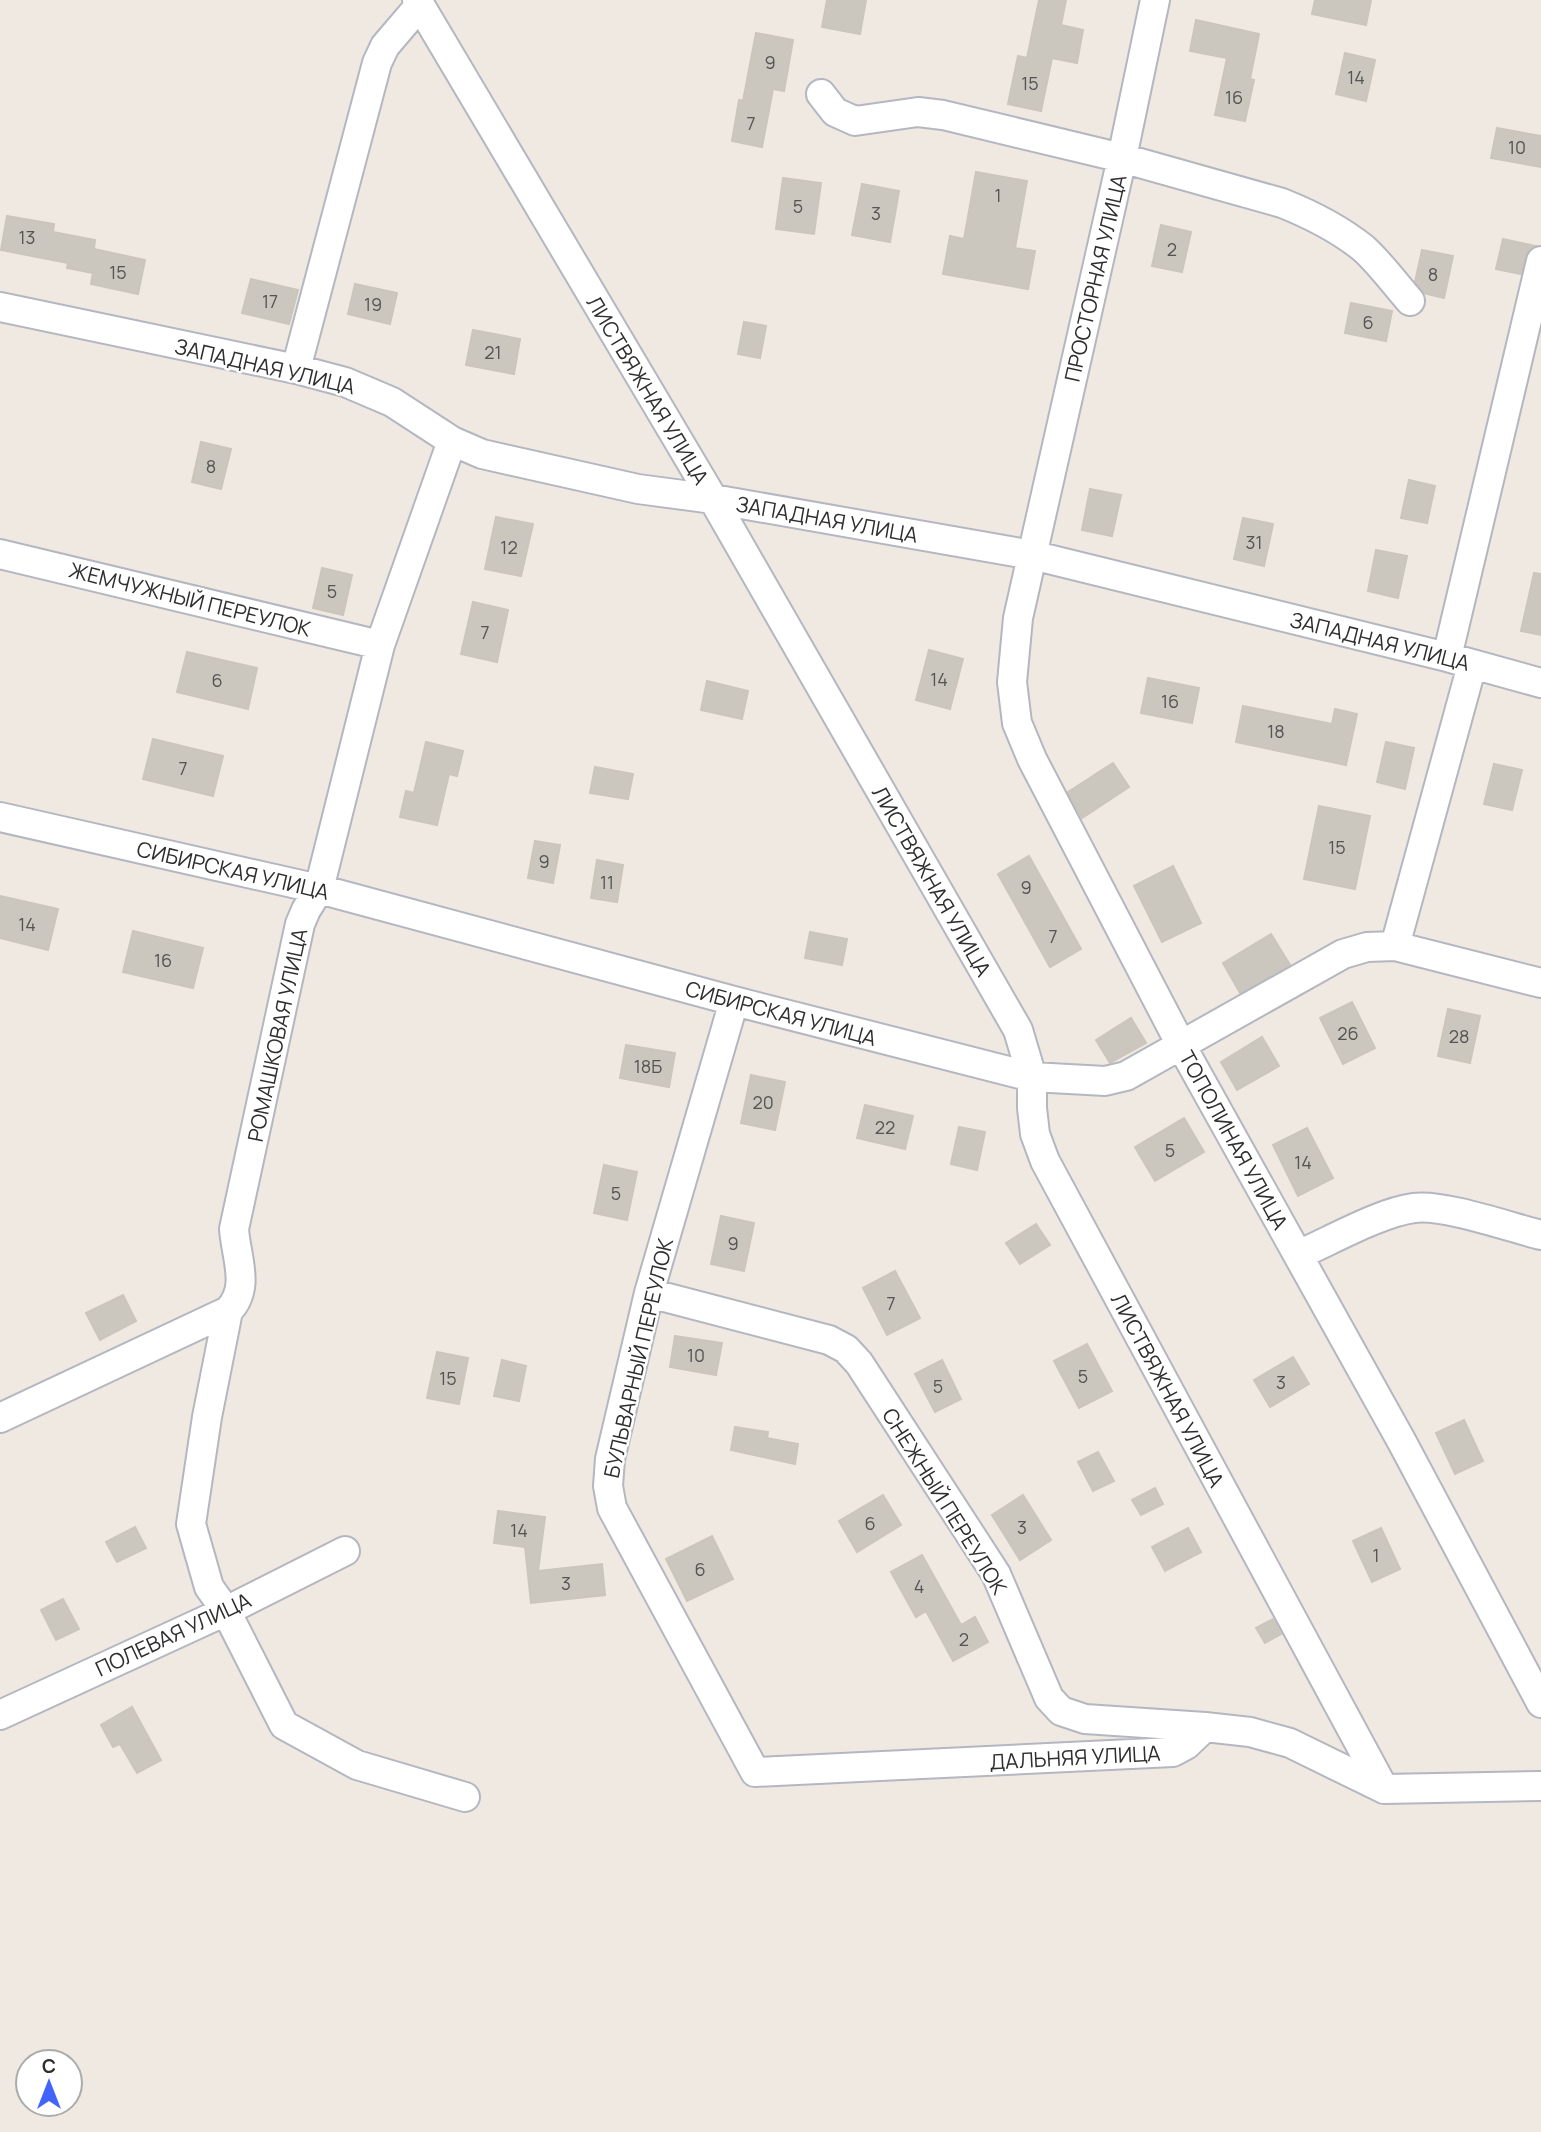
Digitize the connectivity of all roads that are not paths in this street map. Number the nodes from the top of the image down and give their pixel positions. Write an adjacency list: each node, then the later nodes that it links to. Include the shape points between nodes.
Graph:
1 (1155, 0): 4 (street, ПРОСТОРНАЯ УЛИЦА)
2 (418, 2): 8 (street, via 377,63); 10 (street, ЛИСТВЯЖНАЯ УЛИЦА)
3 (821, 94): 4 (street, via 835,112 855,121 918,112 943,115)
4 (1122, 158): 6 (street, via 1307,213 1364,250); 12 (street, ПРОСТОРНАЯ УЛИЦА)
5 (1541, 261): 14 (street)
6 (1410, 301)
7 (0, 307): 8 (street, ЗАПАДНАЯ УЛИЦА)
8 (296, 369): 9 (street, ЗАПАДНАЯ УЛИЦА, via 345,382 392,402)
9 (453, 441): 10 (street, ЗАПАДНАЯ УЛИЦА, via 482,454 612,483); 13 (street, РОМАШКОВАЯ УЛИЦА)
10 (713, 499): 12 (street, ЗАПАДНАЯ УЛИЦА); 22 (street, ЛИСТВЯЖНАЯ УЛИЦА, via 1018,1030)
11 (0, 554): 13 (street, ЖЕМЧУЖНЫЙ ПЕРЕУЛОК)
12 (1032, 555): 14 (street, ЗАПАДНАЯ УЛИЦА); 21 (street, ТОПОЛИНАЯ УЛИЦА, via 1014,653 1017,723)
13 (380, 645): 17 (street, РОМАШКОВАЯ УЛИЦА)
14 (1459, 661): 15 (street, ЗАПАДНАЯ УЛИЦА); 18 (street)
15 (1541, 683)
16 (0, 817): 17 (street, СИБИРСКАЯ УЛИЦА)
17 (319, 889): 20 (street, СИБИРСКАЯ УЛИЦА); 26 (street, РОМАШКОВАЯ УЛИЦА, via 300,924 234,1229 242,1282 238,1301)
18 (1395, 946): 19 (street, СИБИРСКАЯ УЛИЦА); 21 (street, СИБИРСКАЯ УЛИЦА, via 1343,954)
19 (1541, 983)
20 (734, 1001): 22 (street, СИБИРСКАЯ УЛИЦА); 25 (street, БУЛЬВАРНЫЙ ПЕРЕУЛОК)
21 (1181, 1045): 22 (street, СИБИРСКАЯ УЛИЦА, via 1126,1076 1105,1081); 24 (street, ТОПОЛИНАЯ УЛИЦА)
22 (1032, 1077): 35 (street, ЛИСТВЯЖНАЯ УЛИЦА, via 1035,1134 1045,1161)
23 (1541, 1235): 24 (street, via 1440,1209 1415,1208 1392,1213)
24 (1298, 1255): 30 (street, ТОПОЛИНАЯ УЛИЦА)
25 (649, 1293): 32 (street, СНЕЖНЫЙ ПЕРЕУЛОК, via 829,1340 846,1349 996,1574 1049,1698 1061,1711 1085,1719); 33 (street, БУЛЬВАРНЫЙ ПЕРЕУЛОК, via 610,1459 612,1508)
26 (228, 1311): 27 (street); 29 (street, РОМАШКОВАЯ УЛИЦА, via 191,1524 209,1587)
27 (0, 1418)
28 (345, 1551): 29 (street, ПОЛЕВАЯ УЛИЦА)
29 (226, 1611): 31 (street, ПОЛЕВАЯ УЛИЦА); 36 (street, РОМАШКОВАЯ УЛИЦА, via 284,1725 357,1765)
30 (1541, 1703)
31 (0, 1715)
32 (1205, 1727): 33 (street, ДАЛЬНЯЯ УЛИЦА, via 1173,1752); 35 (street, via 1290,1743)
33 (755, 1772)
34 (1541, 1786): 35 (street)
35 (1384, 1789)
36 (465, 1797)

